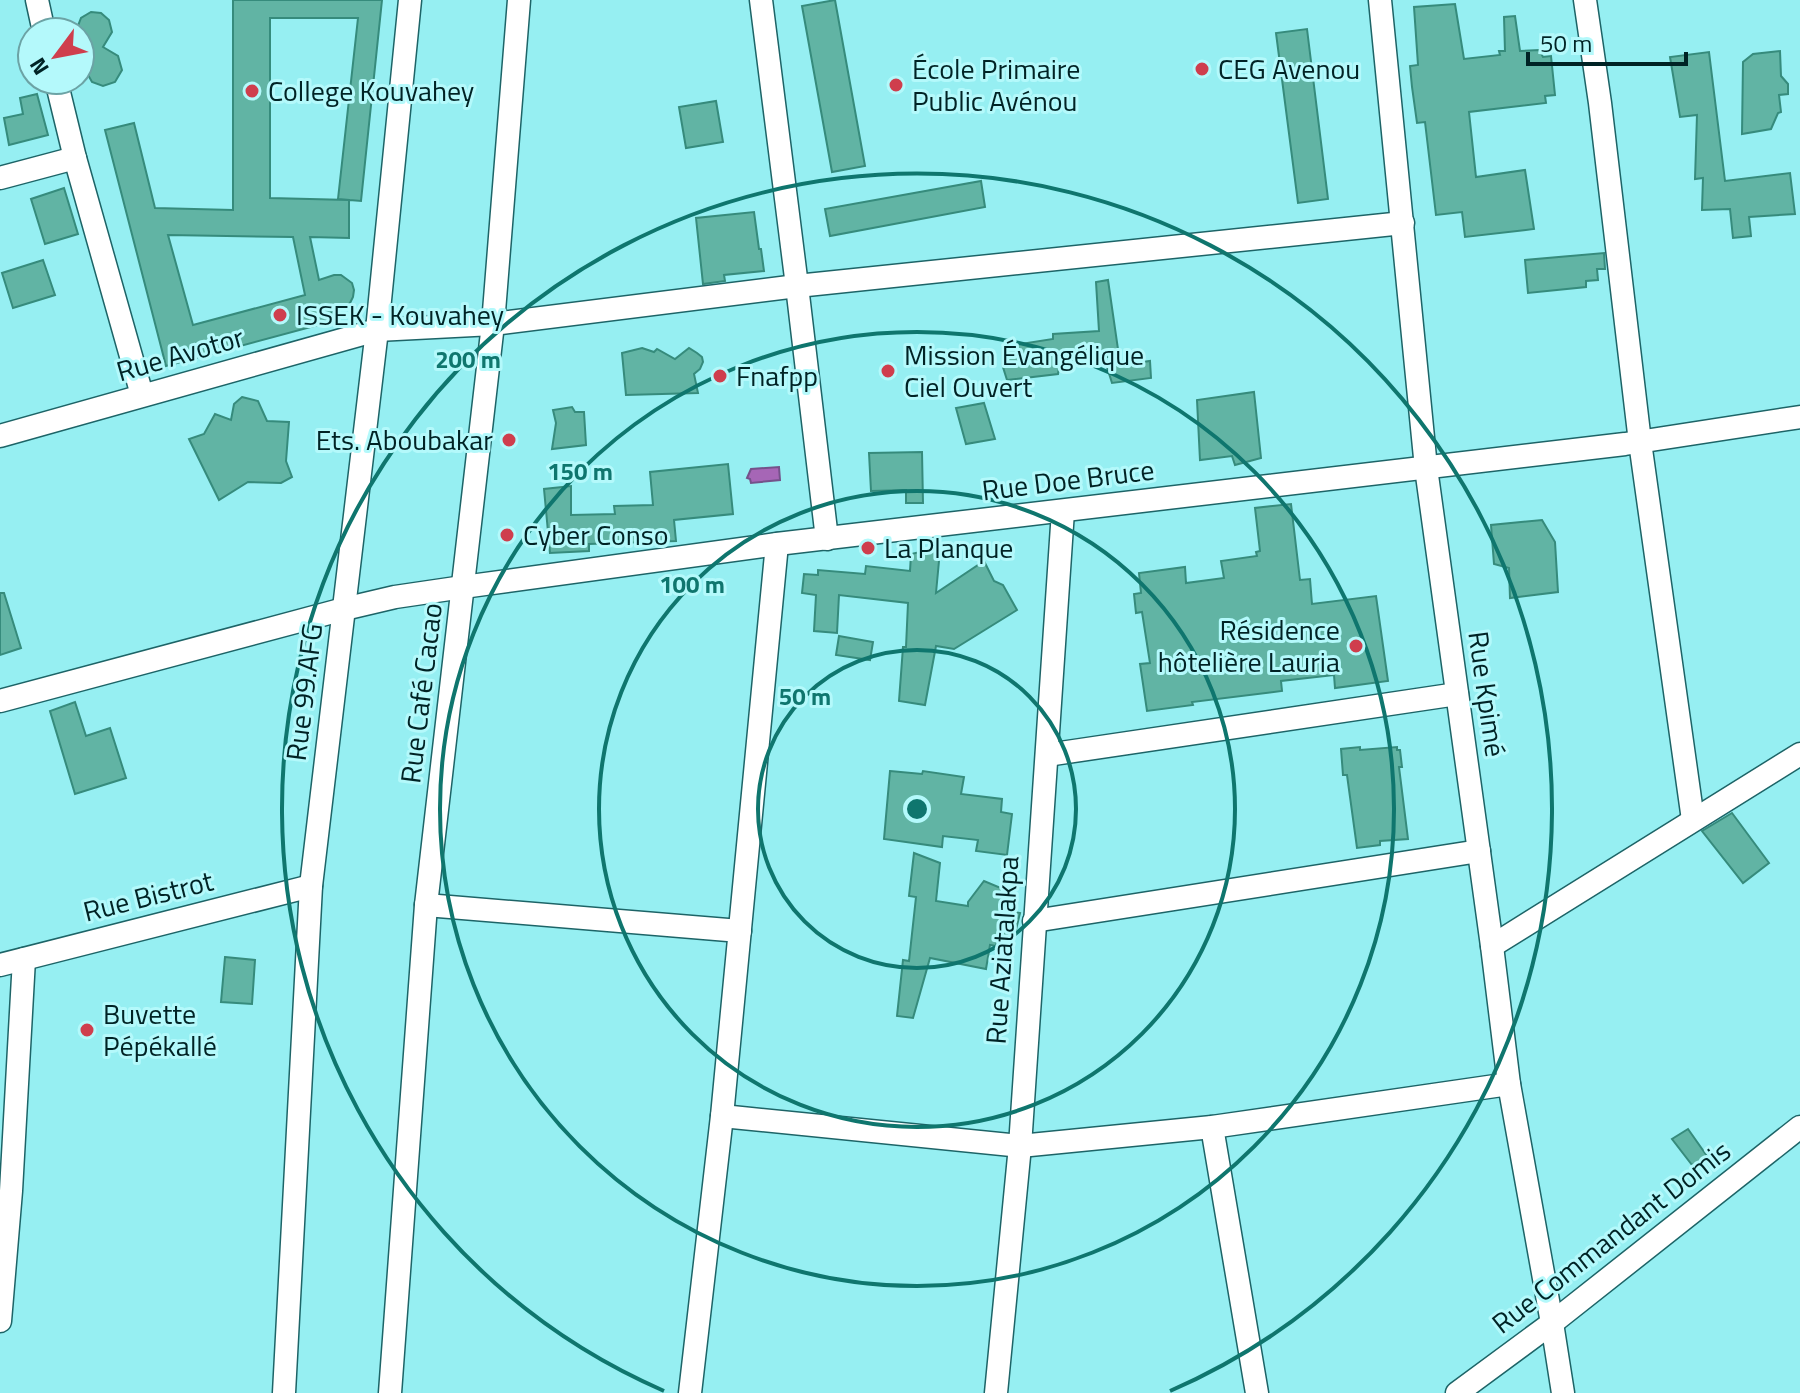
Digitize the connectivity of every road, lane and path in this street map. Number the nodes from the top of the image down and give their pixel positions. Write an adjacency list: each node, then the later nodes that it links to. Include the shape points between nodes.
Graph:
1 (410, 0): 12 (street, Rue 99.AFG)
2 (519, 0): 11 (street, Rue Café Cacao)
3 (761, 0): 10 (street)
4 (1380, 0): 9 (street, Rue Kpimé)
5 (1585, 0): 16 (street)
6 (60, 96): 7 (street)
7 (75, 158): 8 (street); 13 (street)
8 (0, 178)
9 (1403, 223): 10 (street, Rue Avotor); 17 (street, Rue Kpimé)
10 (797, 286): 11 (street, Rue Avotor); 19 (street)
11 (493, 324): 12 (street, Rue Avotor); 21 (street, Rue Café Cacao)
12 (377, 330): 13 (street, Rue Avotor); 22 (street, Rue 99.AFG)
13 (142, 395): 15 (street, Rue Avotor)
14 (1800, 417): 16 (street, Rue Doe Bruce)
15 (0, 436)
16 (1640, 442): 17 (street, Rue Doe Bruce); 27 (street)
17 (1426, 468): 18 (street, Rue Doe Bruce); 23 (street, Rue Kpimé)
18 (1063, 511): 19 (street, Rue Doe Bruce); 26 (street, Rue Aziatalakpa)
19 (827, 539): 20 (street, Rue Doe Bruce)
20 (777, 544): 21 (street, Rue Doe Bruce); 32 (street)
21 (463, 587): 22 (street, Rue Doe Bruce); 30 (street, Rue Café Cacao)
22 (344, 609): 24 (street, Rue Doe Bruce); 29 (street, Rue 99.AFG)
23 (1457, 694): 26 (street); 28 (street, Rue Kpimé)
24 (0, 701)
25 (1800, 754): 27 (street)
26 (1047, 755): 31 (street, Rue Aziatalakpa)
27 (1693, 820): 33 (street)
28 (1479, 851): 31 (street); 33 (street, Rue Kpimé)
29 (311, 886): 34 (street, Rue Bistrot); 44 (street, Rue 99.AFG)
30 (426, 905): 32 (street); 45 (street, Rue Café Cacao)
31 (1034, 921): 40 (street, Rue Aziatalakpa)
32 (740, 931): 37 (street)
33 (1492, 946): 36 (street, Rue Kpimé)
34 (24, 959): 35 (street, Rue Bistrot); 41 (street)
35 (0, 965)
36 (1509, 1084): 38 (street); 43 (street, Rue Kpimé)
37 (722, 1116): 40 (street); 46 (street)
38 (1212, 1127): 40 (street); 48 (street)
39 (1800, 1127): 43 (street, Rue Commandant Domis)
40 (1020, 1146): 47 (street, Rue Aziatalakpa)
41 (6, 1193): 42 (street)
42 (0, 1321)
43 (1552, 1323): 49 (street, Rue Commandant Domis); 50 (street, Rue Kpimé)
44 (284, 1393)
45 (390, 1393)
46 (690, 1393)
47 (996, 1393)
48 (1257, 1393)
49 (1457, 1393)
50 (1563, 1393)

